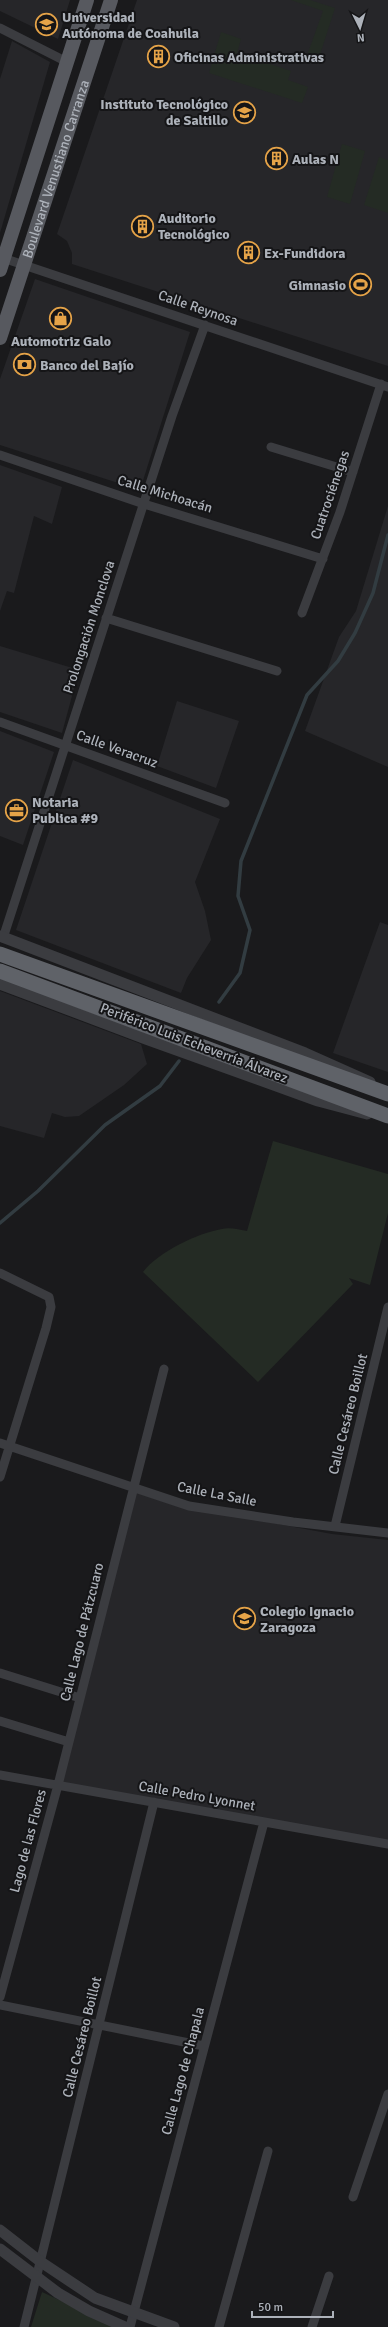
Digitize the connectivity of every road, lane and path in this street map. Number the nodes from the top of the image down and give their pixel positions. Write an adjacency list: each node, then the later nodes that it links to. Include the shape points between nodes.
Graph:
1 (87, 0): 4 (main road, Boulevard Venustiano Carranza)
2 (111, 0): 6 (main road, Boulevard Venustiano Carranza)
3 (0, 28): 4 (street)
4 (68, 62): 5 (main road, Boulevard Venustiano Carranza)
5 (1, 261): 6 (street, Calle Reynosa)
6 (24, 264): 7 (street, Calle Reynosa); 8 (main road, Boulevard Venustiano Carranza)
7 (205, 325): 9 (street, Calle Reynosa); 13 (street, Prolongación Monclova)
8 (0, 338)
9 (384, 386): 12 (street, Cuatrociénegas)
10 (272, 447): 12 (street)
11 (0, 455): 13 (street, Calle Michoacán)
12 (353, 472): 14 (street, Cuatrociénegas)
13 (144, 504): 14 (street, Calle Michoacán); 16 (street, Prolongación Monclova)
14 (323, 558): 15 (street, Cuatrociénegas)
15 (302, 614)
16 (106, 618): 17 (street); 19 (street, Prolongación Monclova)
17 (277, 671)
18 (0, 722): 19 (street, Calle Veracruz)
19 (65, 746): 20 (street, Calle Veracruz); 21 (street, Prolongación Monclova)
20 (225, 803)
21 (2, 937): 25 (street, via 305,1053 356,1074)
22 (0, 954): 25 (highway, Periférico Luis Echeverría Álvarez)
23 (0, 971): 26 (highway, Periférico Luis Echeverría Álvarez)
24 (0, 984): 26 (street, Periférico Luis Echeverría Álvarez, via 318,1101)
25 (385, 1093)
26 (388, 1117)
27 (0, 1273): 31 (street, via 48,1297 51,1307)
28 (388, 1308): 34 (street, Calle Cesáreo Boillot)
29 (164, 1369): 33 (street, Calle Lago de Pátzcuaro)
30 (0, 1443): 31 (street, Calle La Salle)
31 (10, 1446): 32 (street); 33 (street, Calle La Salle)
32 (0, 1477)
33 (132, 1487): 34 (street, Calle La Salle, via 189,1506); 37 (street, Calle Lago de Pátzcuaro)
34 (335, 1526): 35 (street, Calle La Salle)
35 (388, 1533)
36 (0, 1673): 37 (street)
37 (80, 1698): 39 (street, Calle Lago de Pátzcuaro)
38 (0, 1721): 39 (street)
39 (69, 1742): 41 (street, Calle Lago de Pátzcuaro)
40 (0, 1775): 41 (street, Calle Pedro Lyonnet)
41 (58, 1785): 42 (street, Calle Pedro Lyonnet); 45 (street, Lago de las Flores)
42 (154, 1802): 43 (street, Calle Pedro Lyonnet); 47 (street, Calle Cesáreo Boillot)
43 (264, 1822): 44 (street, Calle Pedro Lyonnet); 48 (street, Calle Lago de Chapala)
44 (388, 1844)
45 (0, 1997)
46 (0, 2005): 47 (street)
47 (99, 2024): 48 (street); 55 (street, Calle Cesáreo Boillot)
48 (204, 2046): 58 (street, Calle Lago de Chapala)
49 (388, 2094): 50 (street)
50 (386, 2105): 52 (street)
51 (268, 2151): 63 (street)
52 (353, 2197)
53 (0, 2230): 55 (street)
54 (0, 2249): 57 (street)
55 (41, 2262): 57 (street, Calle Cesáreo Boillot); 58 (street, via 95,2298)
56 (330, 2276): 64 (street)
57 (37, 2278): 59 (street, Calle Cesáreo Boillot); 60 (street, via 89,2311)
58 (134, 2314): 61 (street, Calle Lago de Chapala); 62 (street)
59 (24, 2327)
60 (125, 2327)
61 (130, 2327)
62 (174, 2327)
63 (219, 2327)
64 (312, 2327)

